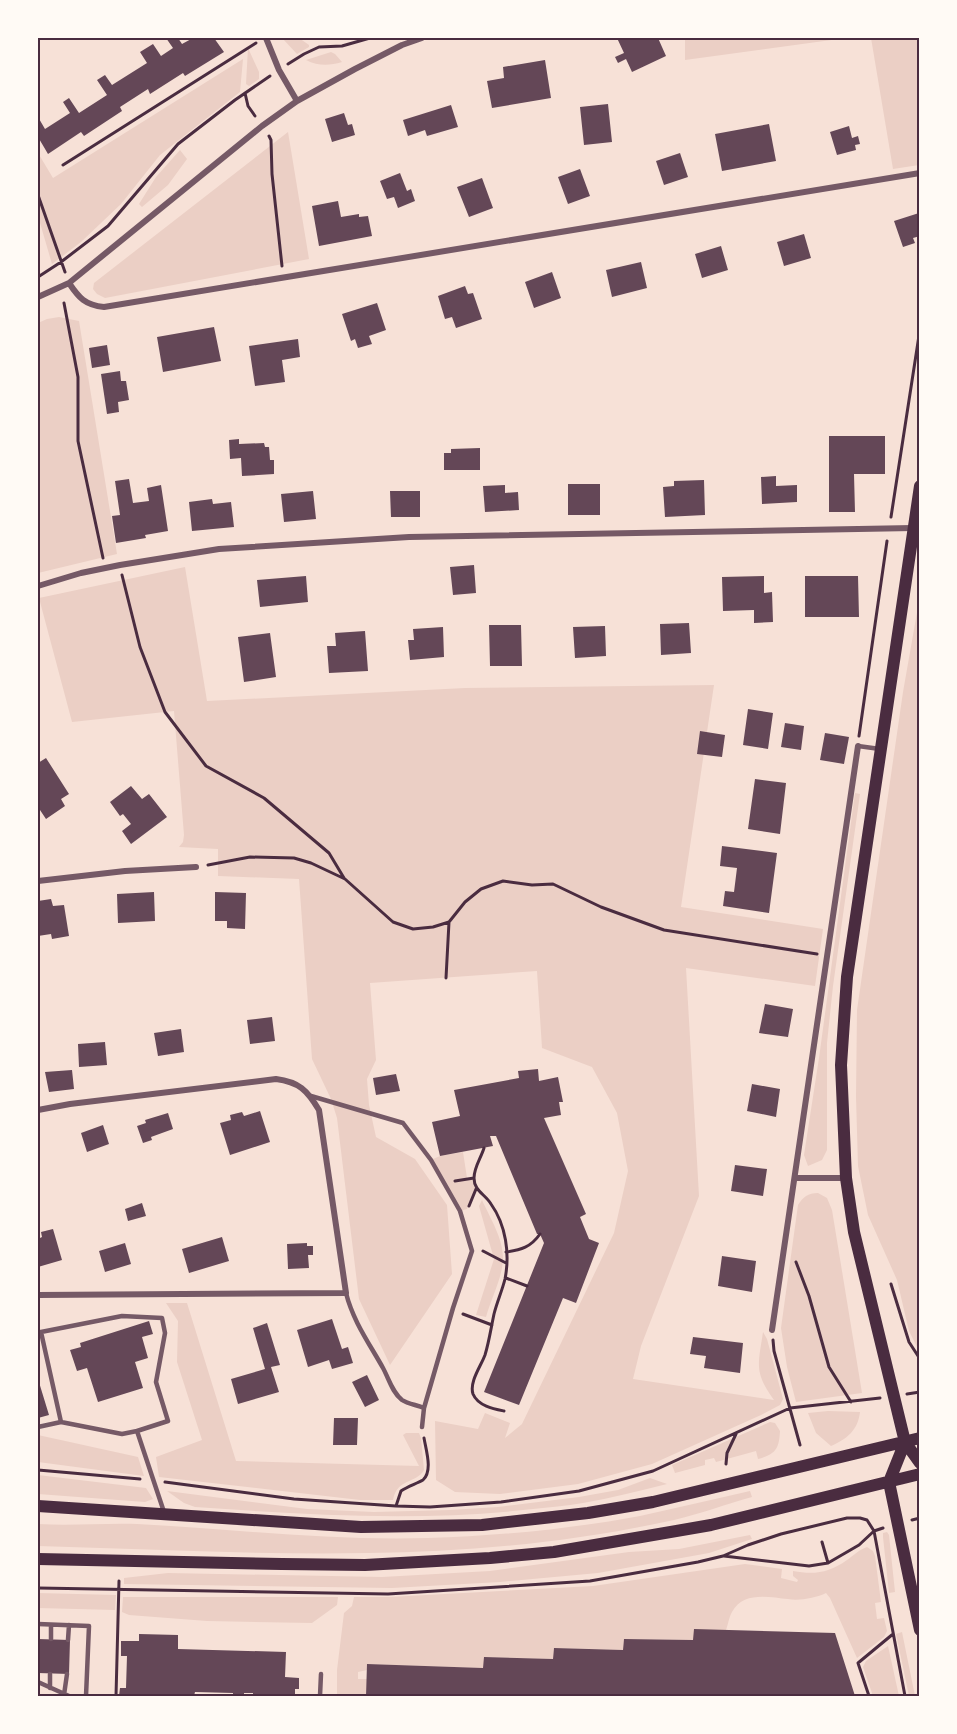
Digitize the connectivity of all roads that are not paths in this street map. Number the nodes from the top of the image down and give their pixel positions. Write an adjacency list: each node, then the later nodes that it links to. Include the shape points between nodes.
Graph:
1 (266, 38): 3 (street)
2 (422, 38): 3 (street)
3 (297, 101): 5 (street)
4 (920, 173): 5 (street, via 104,306 86,303)
5 (69, 283): 6 (street)
6 (38, 297)
7 (920, 486): 8 (main road)
8 (913, 528): 9 (street, via 409,537 219,549 105,568); 11 (main road)
9 (38, 586)
10 (858, 746): 11 (lane); 16 (street)
11 (880, 749): 17 (main road, via 847,977 841,1065)
12 (196, 867): 13 (street)
13 (38, 881)
14 (311, 1096): 15 (street, via 294,1083 276,1079); 18 (street, via 319,1110); 22 (lane, via 403,1124 431,1160 460,1211 472,1251)
15 (38, 1110)
16 (795, 1178): 17 (street); 20 (street)
17 (846, 1178): 28 (main road, via 854,1232)
18 (346, 1293): 19 (street); 22 (lane, via 359,1329 394,1391 402,1400)
19 (38, 1295)
20 (772, 1330)
21 (39, 1332): 23 (lane); 26 (lane, via 122,1316 162,1318 165,1333 156,1382 168,1421)
22 (424, 1408): 25 (lane)
23 (61, 1422): 24 (lane); 26 (lane, via 122,1434)
24 (38, 1427)
25 (422, 1428)
26 (137, 1431): 33 (lane)
27 (920, 1438): 28 (main road)
28 (905, 1442): 29 (main road); 31 (main road); 33 (main road, via 653,1502 482,1525 361,1527)
29 (920, 1463)
30 (920, 1474): 31 (main road)
31 (889, 1482): 34 (main road, via 711,1525 554,1552 490,1558 282,1564); 38 (main road)
32 (38, 1506): 33 (main road)
33 (165, 1515)
34 (38, 1558)
35 (38, 1624): 36 (lane)
36 (51, 1624): 37 (lane); 39 (lane)
37 (69, 1625): 40 (lane); 47 (lane, via 88,1626)
38 (920, 1630)
39 (51, 1640)
40 (68, 1640)
41 (50, 1674): 45 (lane)
42 (67, 1674): 46 (lane)
43 (321, 1674): 48 (lane)
44 (38, 1682): 45 (lane)
45 (50, 1688): 46 (lane)
46 (66, 1696)
47 (86, 1696)
48 (320, 1696)

